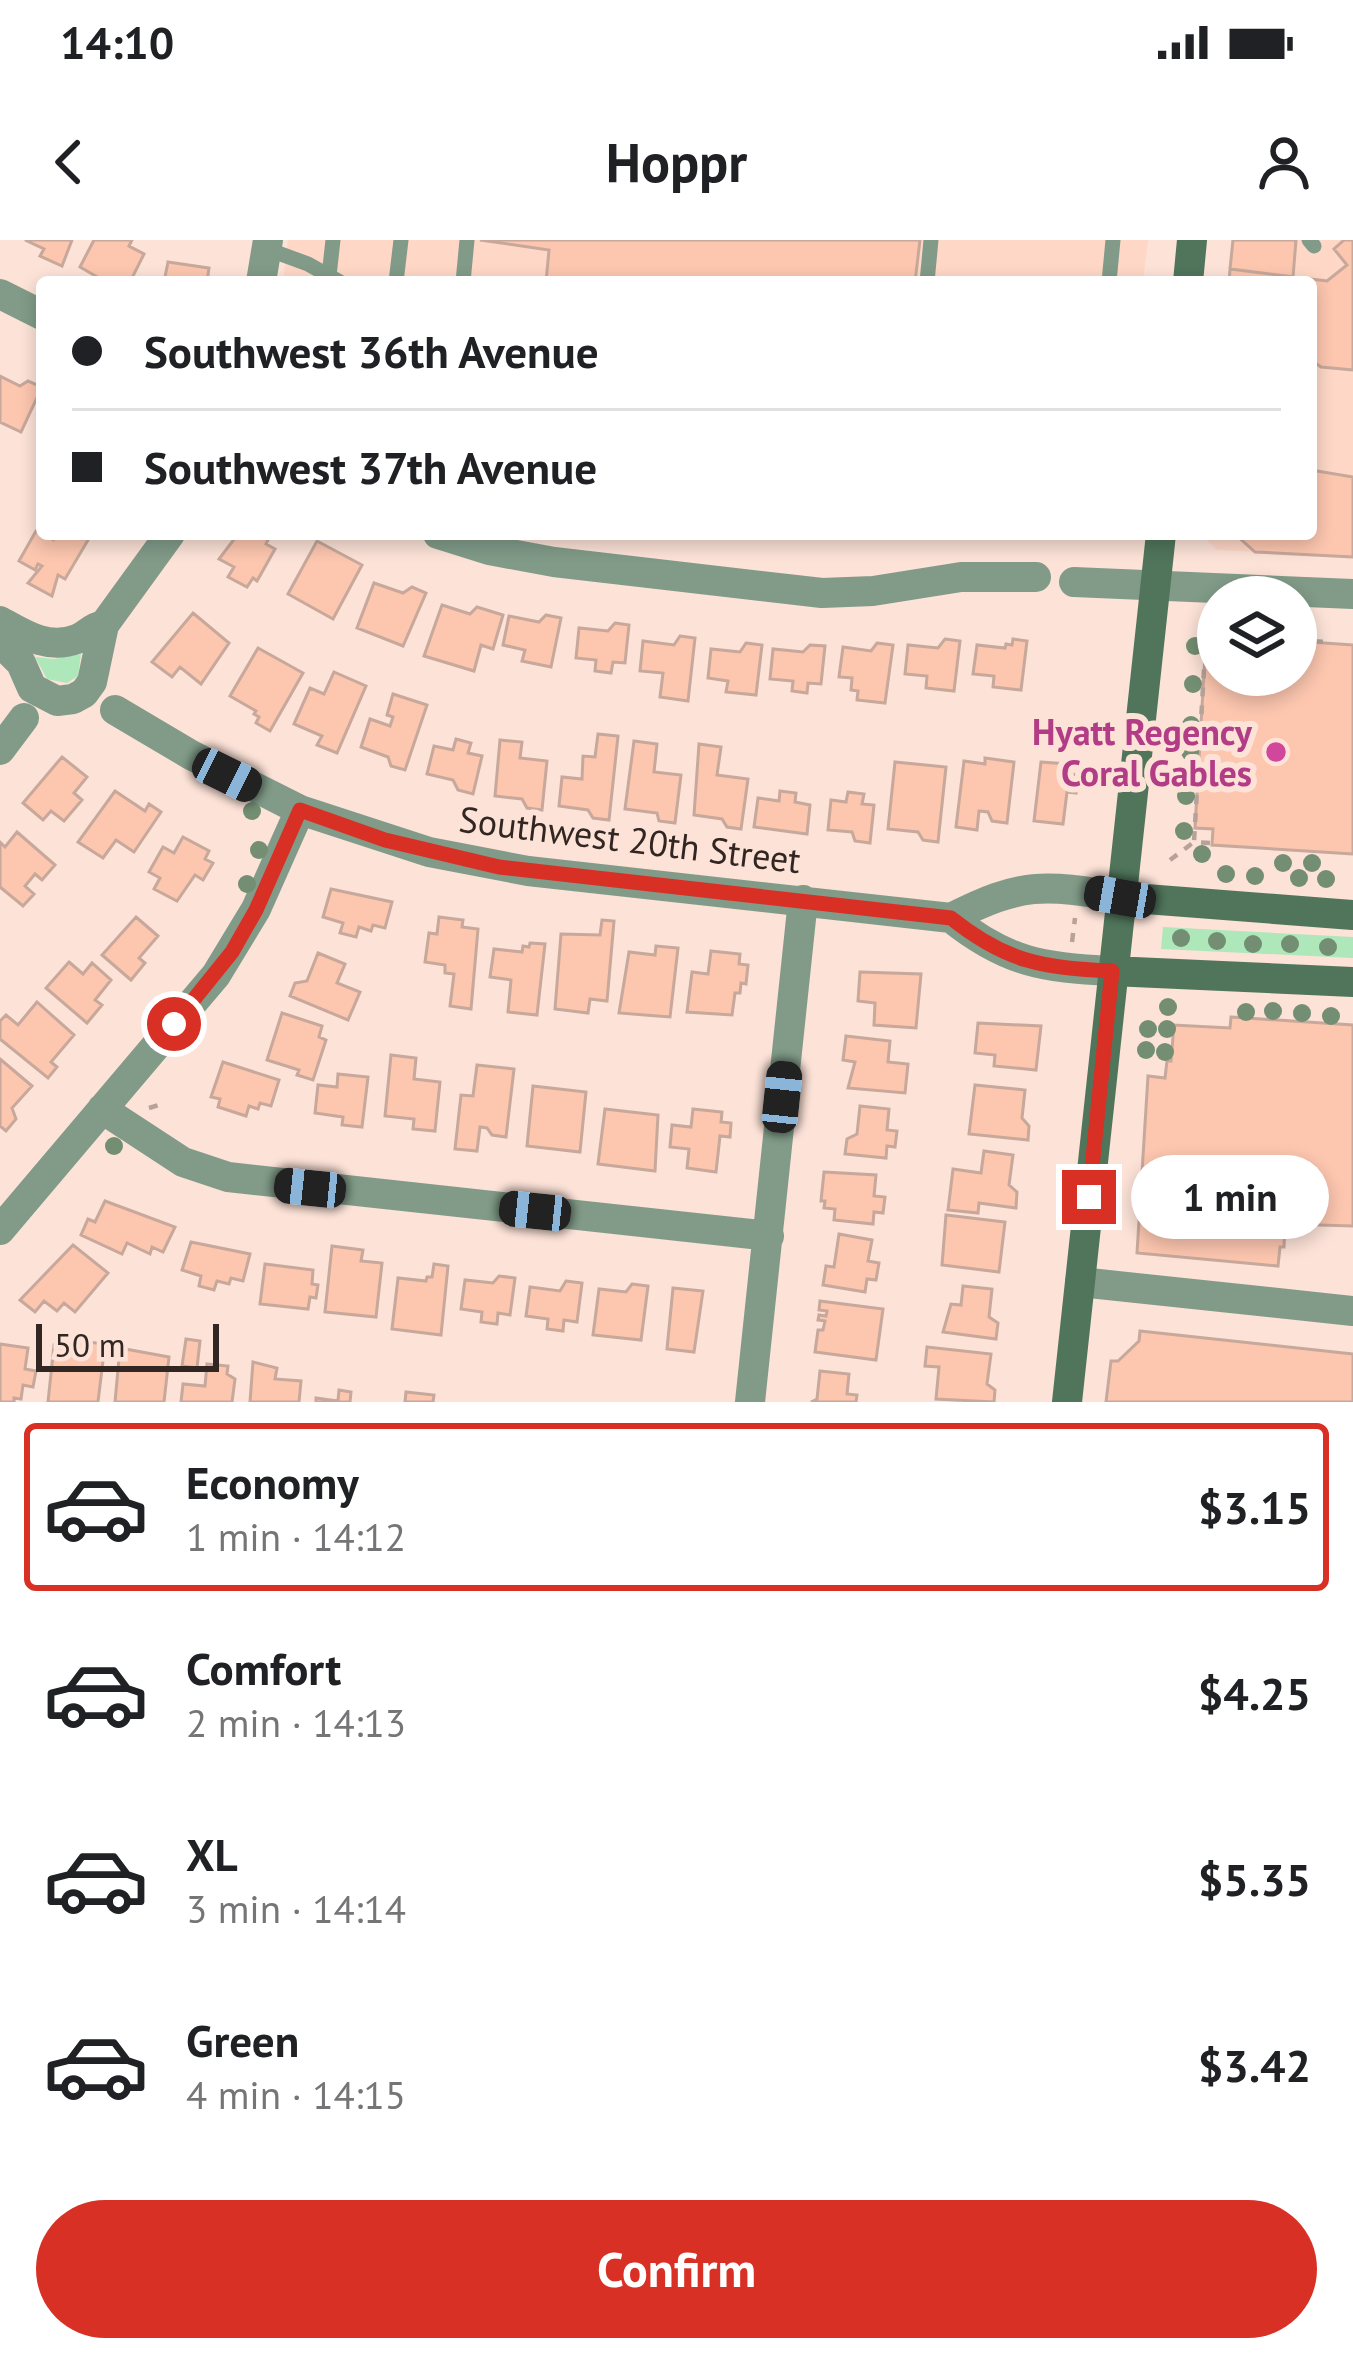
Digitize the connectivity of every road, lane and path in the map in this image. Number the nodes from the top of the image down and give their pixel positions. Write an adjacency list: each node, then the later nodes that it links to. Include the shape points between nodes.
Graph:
1 (333, 240): 10 (lane)
2 (401, 240): 11 (lane)
3 (467, 240): 12 (lane)
4 (931, 240): 13 (lane)
5 (1113, 240): 14 (lane)
6 (1192, 240): 15 (main road)
7 (267, 244): 8 (street); 9 (lane)
8 (262, 276)
9 (329, 276)
10 (335, 276)
11 (398, 276)
12 (464, 276)
13 (928, 276)
14 (1109, 276)
15 (1189, 276)
16 (0, 294): 17 (street)
17 (36, 312)
18 (166, 540): 26 (street)
19 (456, 540): 21 (street, via 554,562 823,593)
20 (1160, 540): 23 (main road)
21 (1036, 577)
22 (1074, 582): 23 (street)
23 (1156, 584): 24 (street); 40 (main road)
24 (1353, 594)
25 (0, 620): 26 (street, via 40,641 61,642)
26 (104, 625): 28 (street, via 92,682 65,700 32,688)
27 (1317, 641): 29 (path)
28 (0, 642)
29 (1328, 642)
30 (1202, 696): 34 (path)
31 (115, 710): 36 (street, Southwest 20th Street)
32 (24, 718): 35 (street)
33 (1174, 737): 34 (path)
34 (1200, 739): 37 (path)
35 (0, 750)
36 (300, 810): 41 (street, Southwest 20th Street, via 499,867); 48 (street, via 232,952)
37 (1194, 842): 38 (path); 39 (path)
38 (1210, 843)
39 (1170, 860)
40 (1120, 897): 43 (main road); 44 (street, via 1039,886); 46 (main road)
41 (803, 900): 44 (street, Southwest 20th Street); 50 (street)
42 (1076, 903): 45 (path)
43 (1353, 915)
44 (951, 918): 46 (street, Southwest 20th Street, via 1029,963)
45 (1072, 942)
46 (1112, 971): 47 (main road); 51 (main road)
47 (1353, 982)
48 (102, 1109): 49 (street); 50 (street, via 170,1155 228,1178)
49 (0, 1230)
50 (769, 1236): 53 (street)
51 (1080, 1282): 52 (street); 54 (main road)
52 (1353, 1311)
53 (750, 1402)
54 (1067, 1402)

